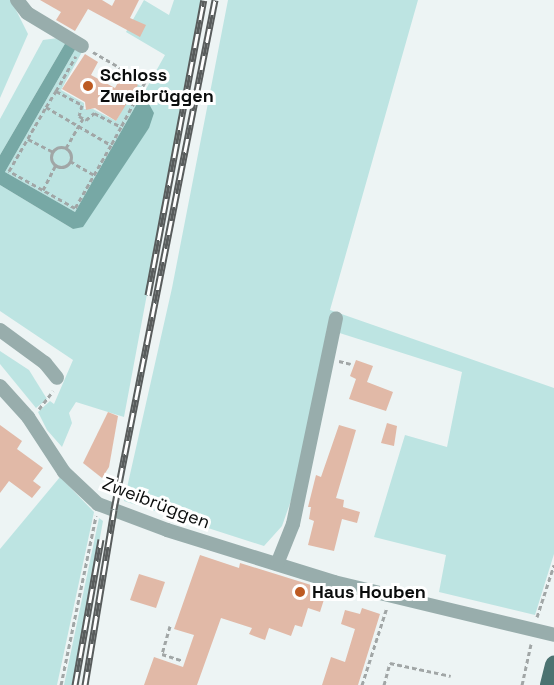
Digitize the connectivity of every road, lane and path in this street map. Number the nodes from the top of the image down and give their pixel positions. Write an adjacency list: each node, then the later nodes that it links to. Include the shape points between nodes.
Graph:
1 (17, 0): 2 (street, via 27,13)
2 (82, 46): 3 (path); 7 (path, via 145,82)
3 (56, 91): 4 (path); 5 (path, via 82,105 79,116)
4 (46, 107): 6 (path); 8 (path)
5 (83, 118): 6 (path); 7 (path, via 86,120 94,113)
6 (79, 126): 9 (path); 10 (path)
7 (121, 127): 9 (path)
8 (28, 139): 11 (path); 15 (path, via 9,171)
9 (111, 145): 14 (path)
10 (66, 148): 11 (path); 12 (path)
11 (53, 152): 13 (path)
12 (70, 161): 13 (path, via 64,166); 14 (path)
13 (56, 165): 15 (path)
14 (93, 175): 15 (path, via 75,208)
15 (43, 190)
16 (336, 318): 22 (street, via 293,524)
17 (0, 330): 18 (street, via 45,363)
18 (57, 378): 20 (path, via 52,397)
19 (0, 387): 20 (street, Zweibrüggen)
20 (28, 417): 21 (street, Zweibrüggen, via 64,471)
21 (98, 504): 22 (street, Zweibrüggen); 29 (path)
22 (277, 564): 23 (street, Zweibrüggen)
23 (390, 596): 25 (street, Zweibrüggen); 30 (path)
24 (170, 626): 26 (path, via 162,654)
25 (554, 635)
26 (182, 660)
27 (554, 665): 32 (main road)
28 (451, 676): 31 (path, via 390,663)
29 (61, 685)
30 (362, 685)
31 (384, 685)
32 (549, 685)

